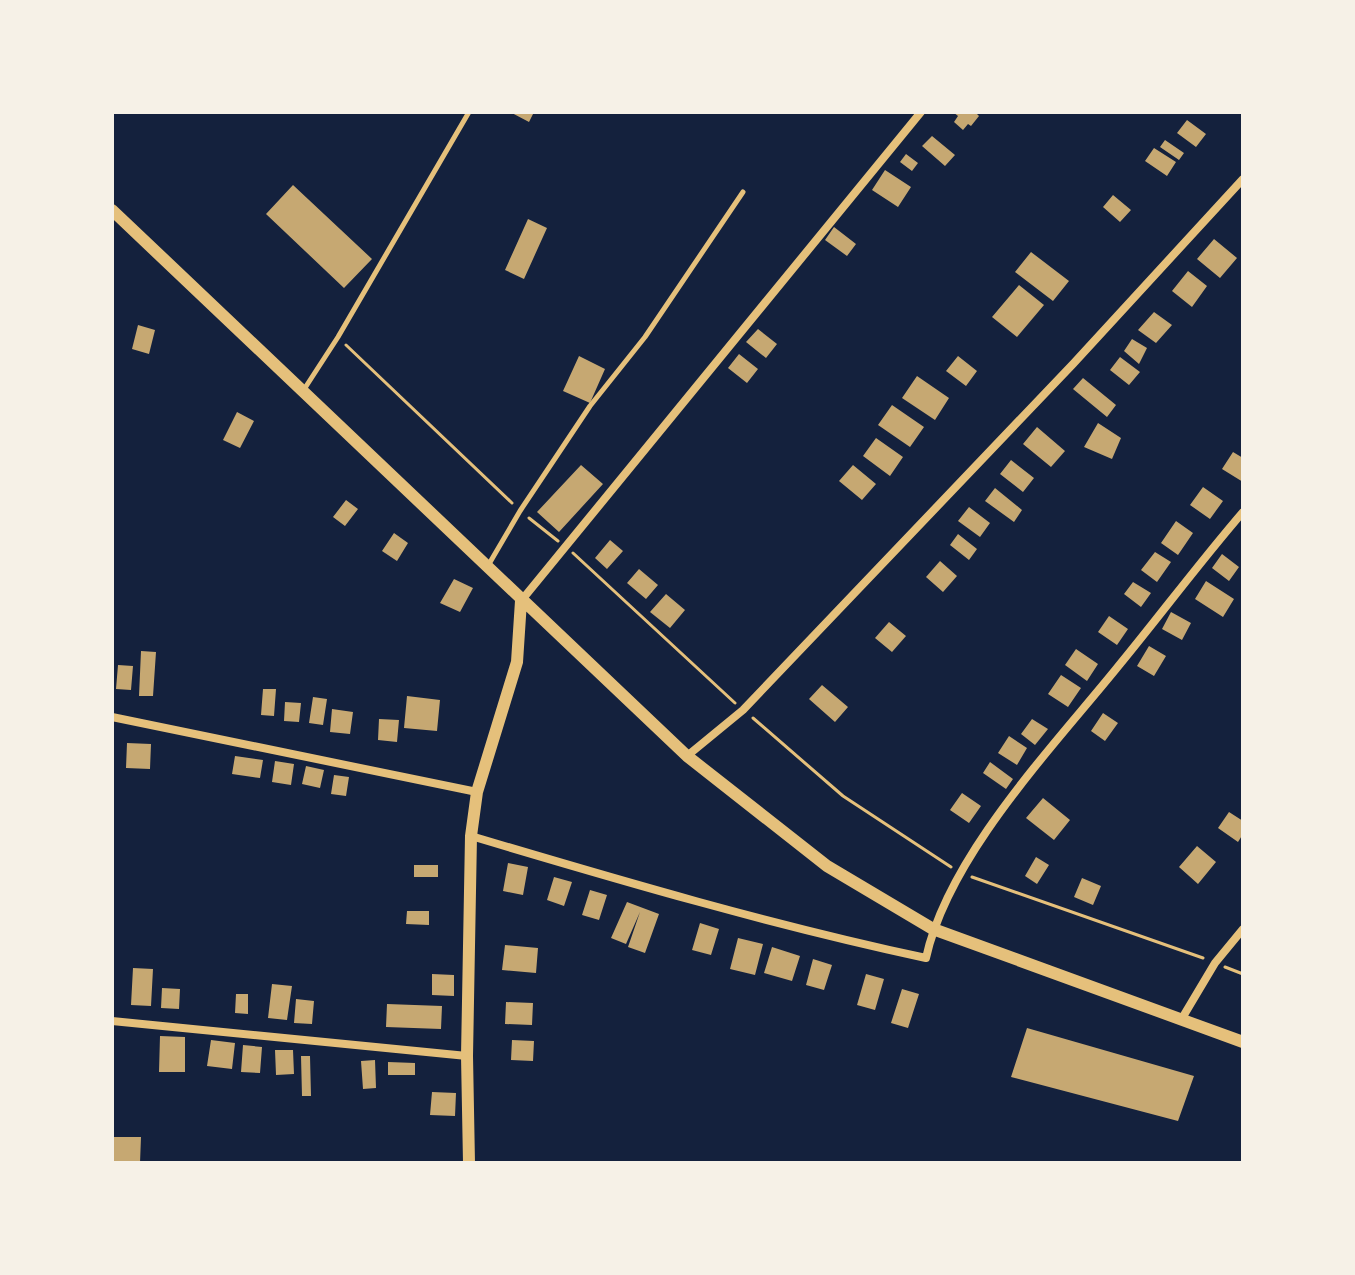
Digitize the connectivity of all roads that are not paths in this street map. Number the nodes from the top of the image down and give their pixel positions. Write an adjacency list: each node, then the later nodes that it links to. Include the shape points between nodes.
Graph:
1 (469, 112): 6 (lane)
2 (921, 112): 9 (street)
3 (1243, 179): 11 (street, via 743,710)
4 (743, 192): 8 (lane, via 645,337 590,406)
5 (112, 210): 6 (street)
6 (303, 392): 8 (street)
7 (1243, 512): 14 (street, via 1009,802 959,872)
8 (487, 568): 9 (street)
9 (521, 601): 11 (street); 12 (street, via 517,662)
10 (112, 717): 12 (street)
11 (687, 756): 14 (street, via 827,866)
12 (477, 792): 13 (street)
13 (471, 836): 14 (street, via 675,897 926,958); 19 (street)
14 (933, 929): 16 (street)
15 (1243, 929): 16 (street)
16 (1181, 1020): 18 (street)
17 (112, 1021): 19 (street)
18 (1243, 1042)
19 (467, 1056): 20 (street)
20 (469, 1163)

